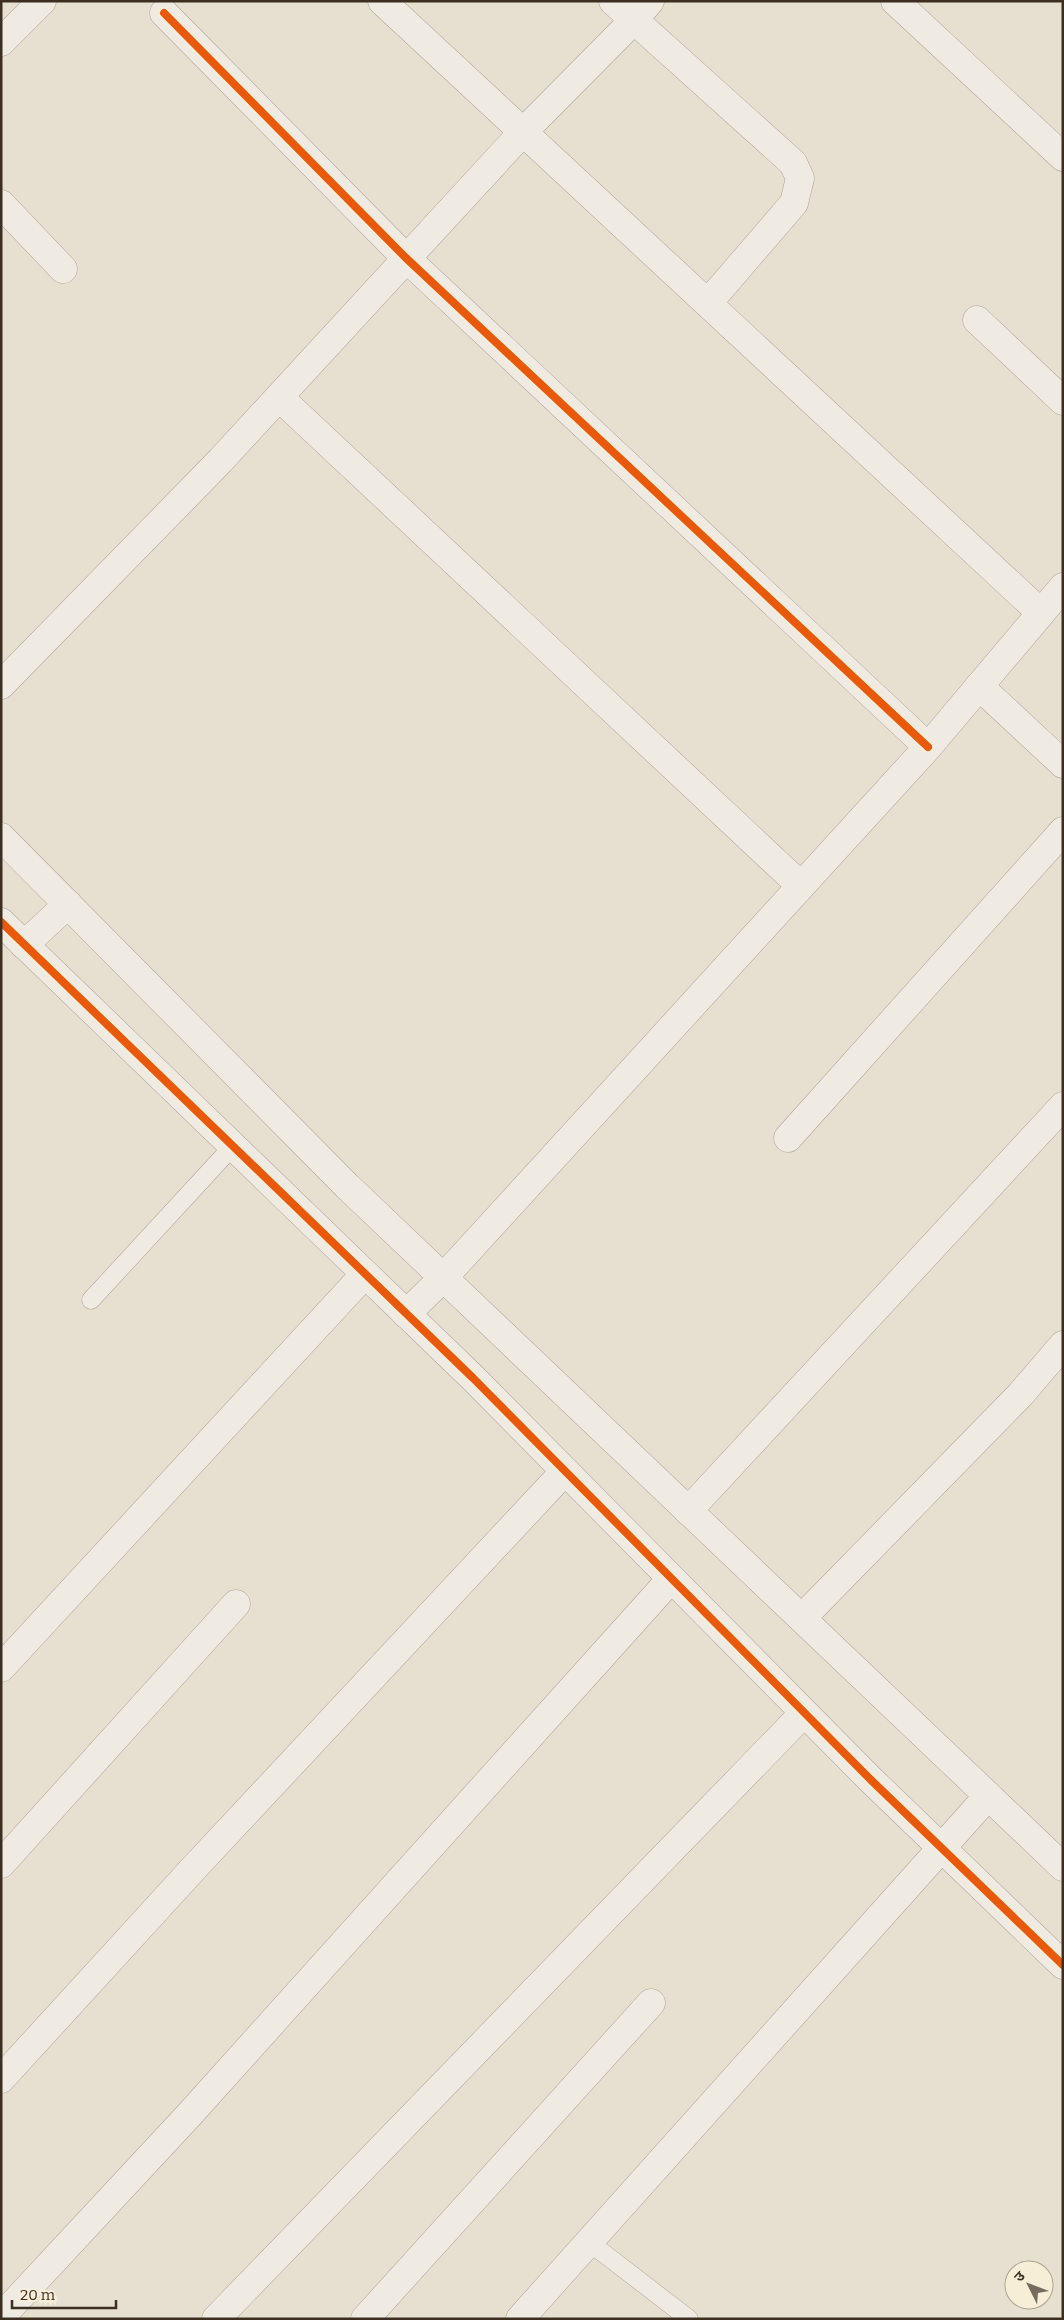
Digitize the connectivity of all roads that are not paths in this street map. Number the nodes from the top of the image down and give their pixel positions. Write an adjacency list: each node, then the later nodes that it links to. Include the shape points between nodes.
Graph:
1 (42, 1): 7 (street)
2 (382, 1): 8 (street)
3 (613, 1): 5 (street)
4 (895, 1): 9 (street)
5 (642, 11): 8 (street); 13 (street, via 793,163 800,178 794,203)
6 (164, 13): 11 (street)
7 (1, 42)
8 (522, 133): 11 (street); 13 (street)
9 (1063, 157)
10 (1, 204): 12 (street)
11 (406, 258): 15 (street); 21 (street)
12 (63, 269)
13 (708, 303): 18 (street)
14 (977, 320): 16 (street)
15 (279, 397): 19 (street); 25 (street)
16 (1063, 401)
17 (1063, 587): 18 (street)
18 (1040, 612): 20 (street)
19 (1, 685)
20 (979, 686): 21 (street); 22 (street)
21 (928, 747): 25 (street)
22 (1063, 764)
23 (1063, 831): 30 (street)
24 (1, 837): 26 (street)
25 (800, 885): 33 (street)
26 (68, 904): 28 (street); 33 (street, via 348,1186)
27 (1, 922): 28 (street)
28 (24, 945): 31 (street)
29 (1063, 1106): 38 (street)
30 (788, 1138)
31 (233, 1146): 32 (street); 34 (lane)
32 (365, 1274): 35 (street); 42 (street)
33 (444, 1277): 35 (street); 38 (street)
34 (91, 1300)
35 (406, 1314): 37 (street)
36 (1063, 1345): 41 (street, via 1020,1395)
37 (565, 1471): 39 (street); 50 (street)
38 (688, 1511): 41 (street)
39 (672, 1579): 43 (street); 52 (street, via 189,2115)
40 (236, 1604): 47 (street)
41 (802, 1618): 44 (street)
42 (1, 1668)
43 (804, 1713): 45 (street); 53 (street)
44 (988, 1796): 45 (street); 46 (street)
45 (941, 1848): 48 (street); 51 (street)
46 (1060, 1858)
47 (1, 1864)
48 (1063, 1965)
49 (651, 2004): 54 (street)
50 (1, 2078)
51 (589, 2242): 55 (street); 56 (lane)
52 (1, 2317)
53 (216, 2319)
54 (365, 2319)
55 (520, 2319)
56 (690, 2319)

